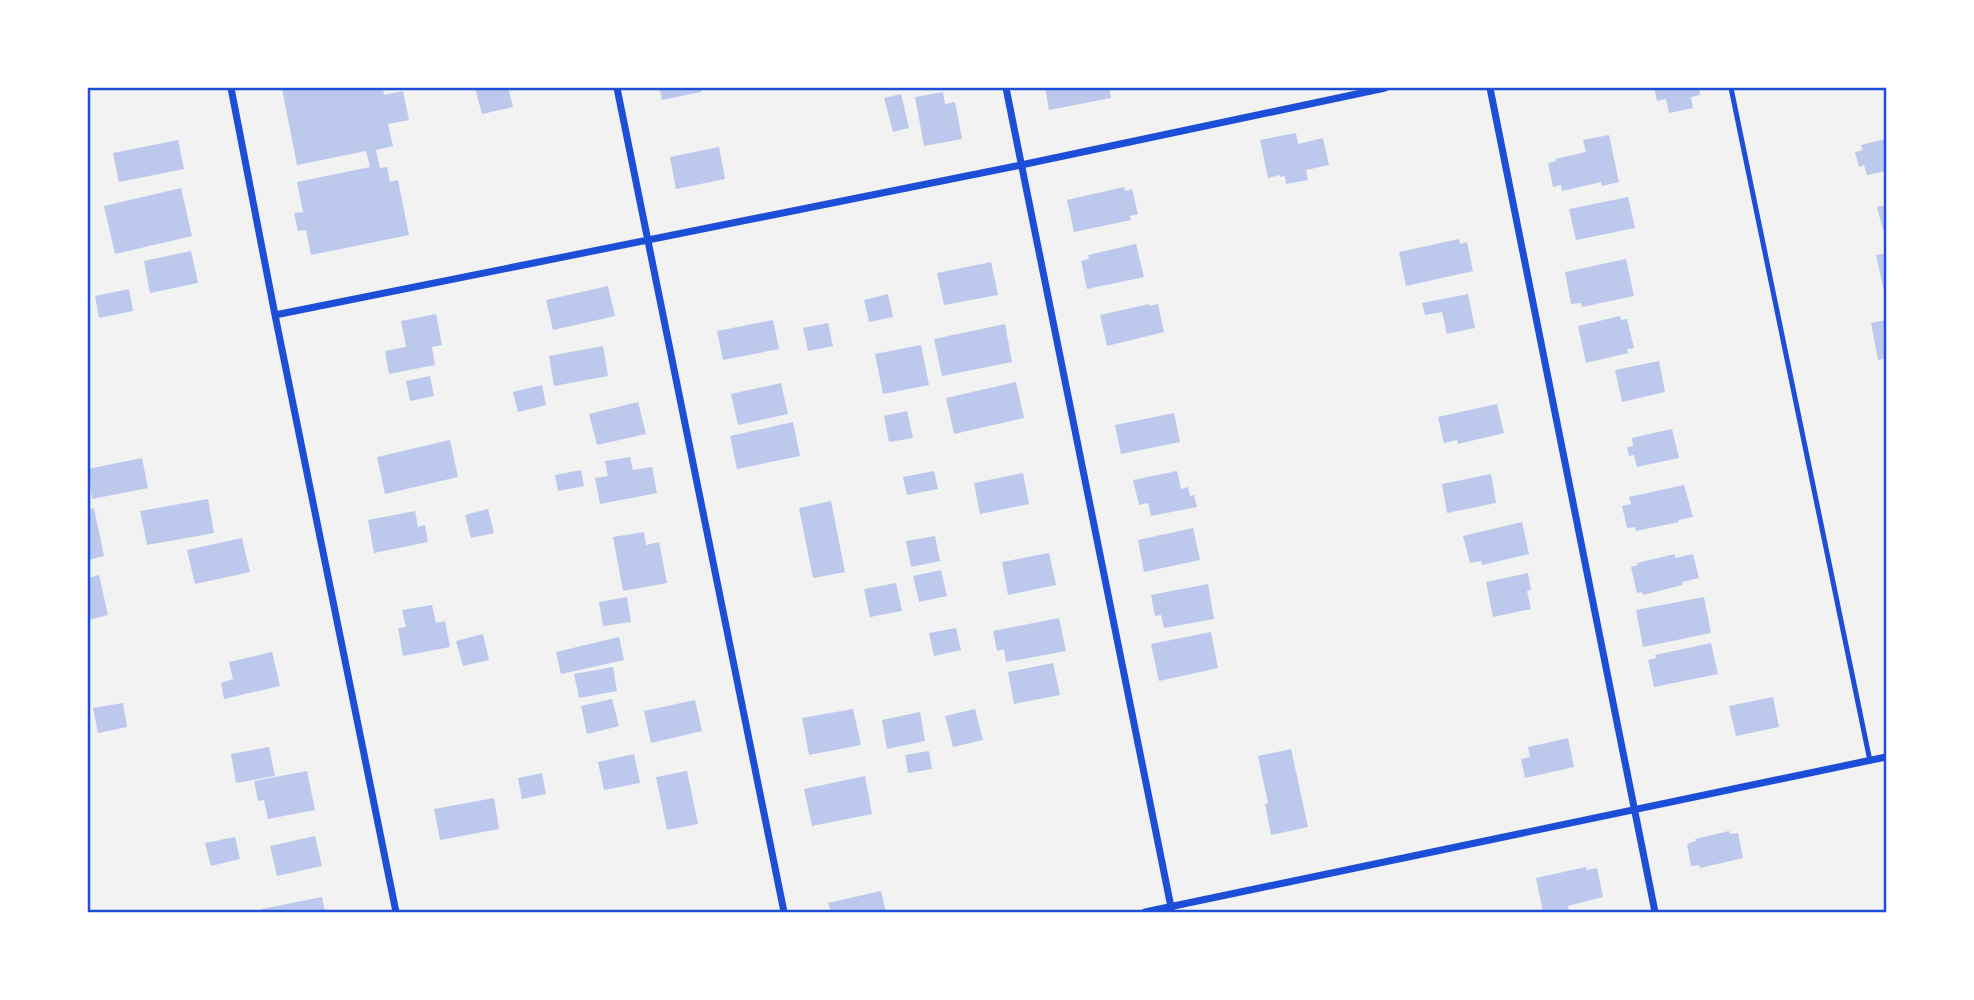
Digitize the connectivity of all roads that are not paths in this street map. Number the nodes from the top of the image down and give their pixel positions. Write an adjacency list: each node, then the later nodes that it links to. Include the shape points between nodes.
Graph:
1 (231, 88): 9 (street)
2 (617, 88): 8 (street)
3 (1006, 88): 7 (street)
4 (1385, 88): 7 (street)
5 (1490, 88): 12 (street)
6 (1731, 88): 11 (lane)
7 (1021, 165): 8 (street); 13 (street)
8 (648, 239): 9 (street); 15 (street)
9 (275, 315): 14 (street)
10 (1886, 757): 11 (street)
11 (1870, 761): 12 (street)
12 (1634, 811): 13 (street); 17 (street)
13 (1172, 910): 16 (street)
14 (396, 912)
15 (784, 912)
16 (1145, 912)
17 (1655, 912)

